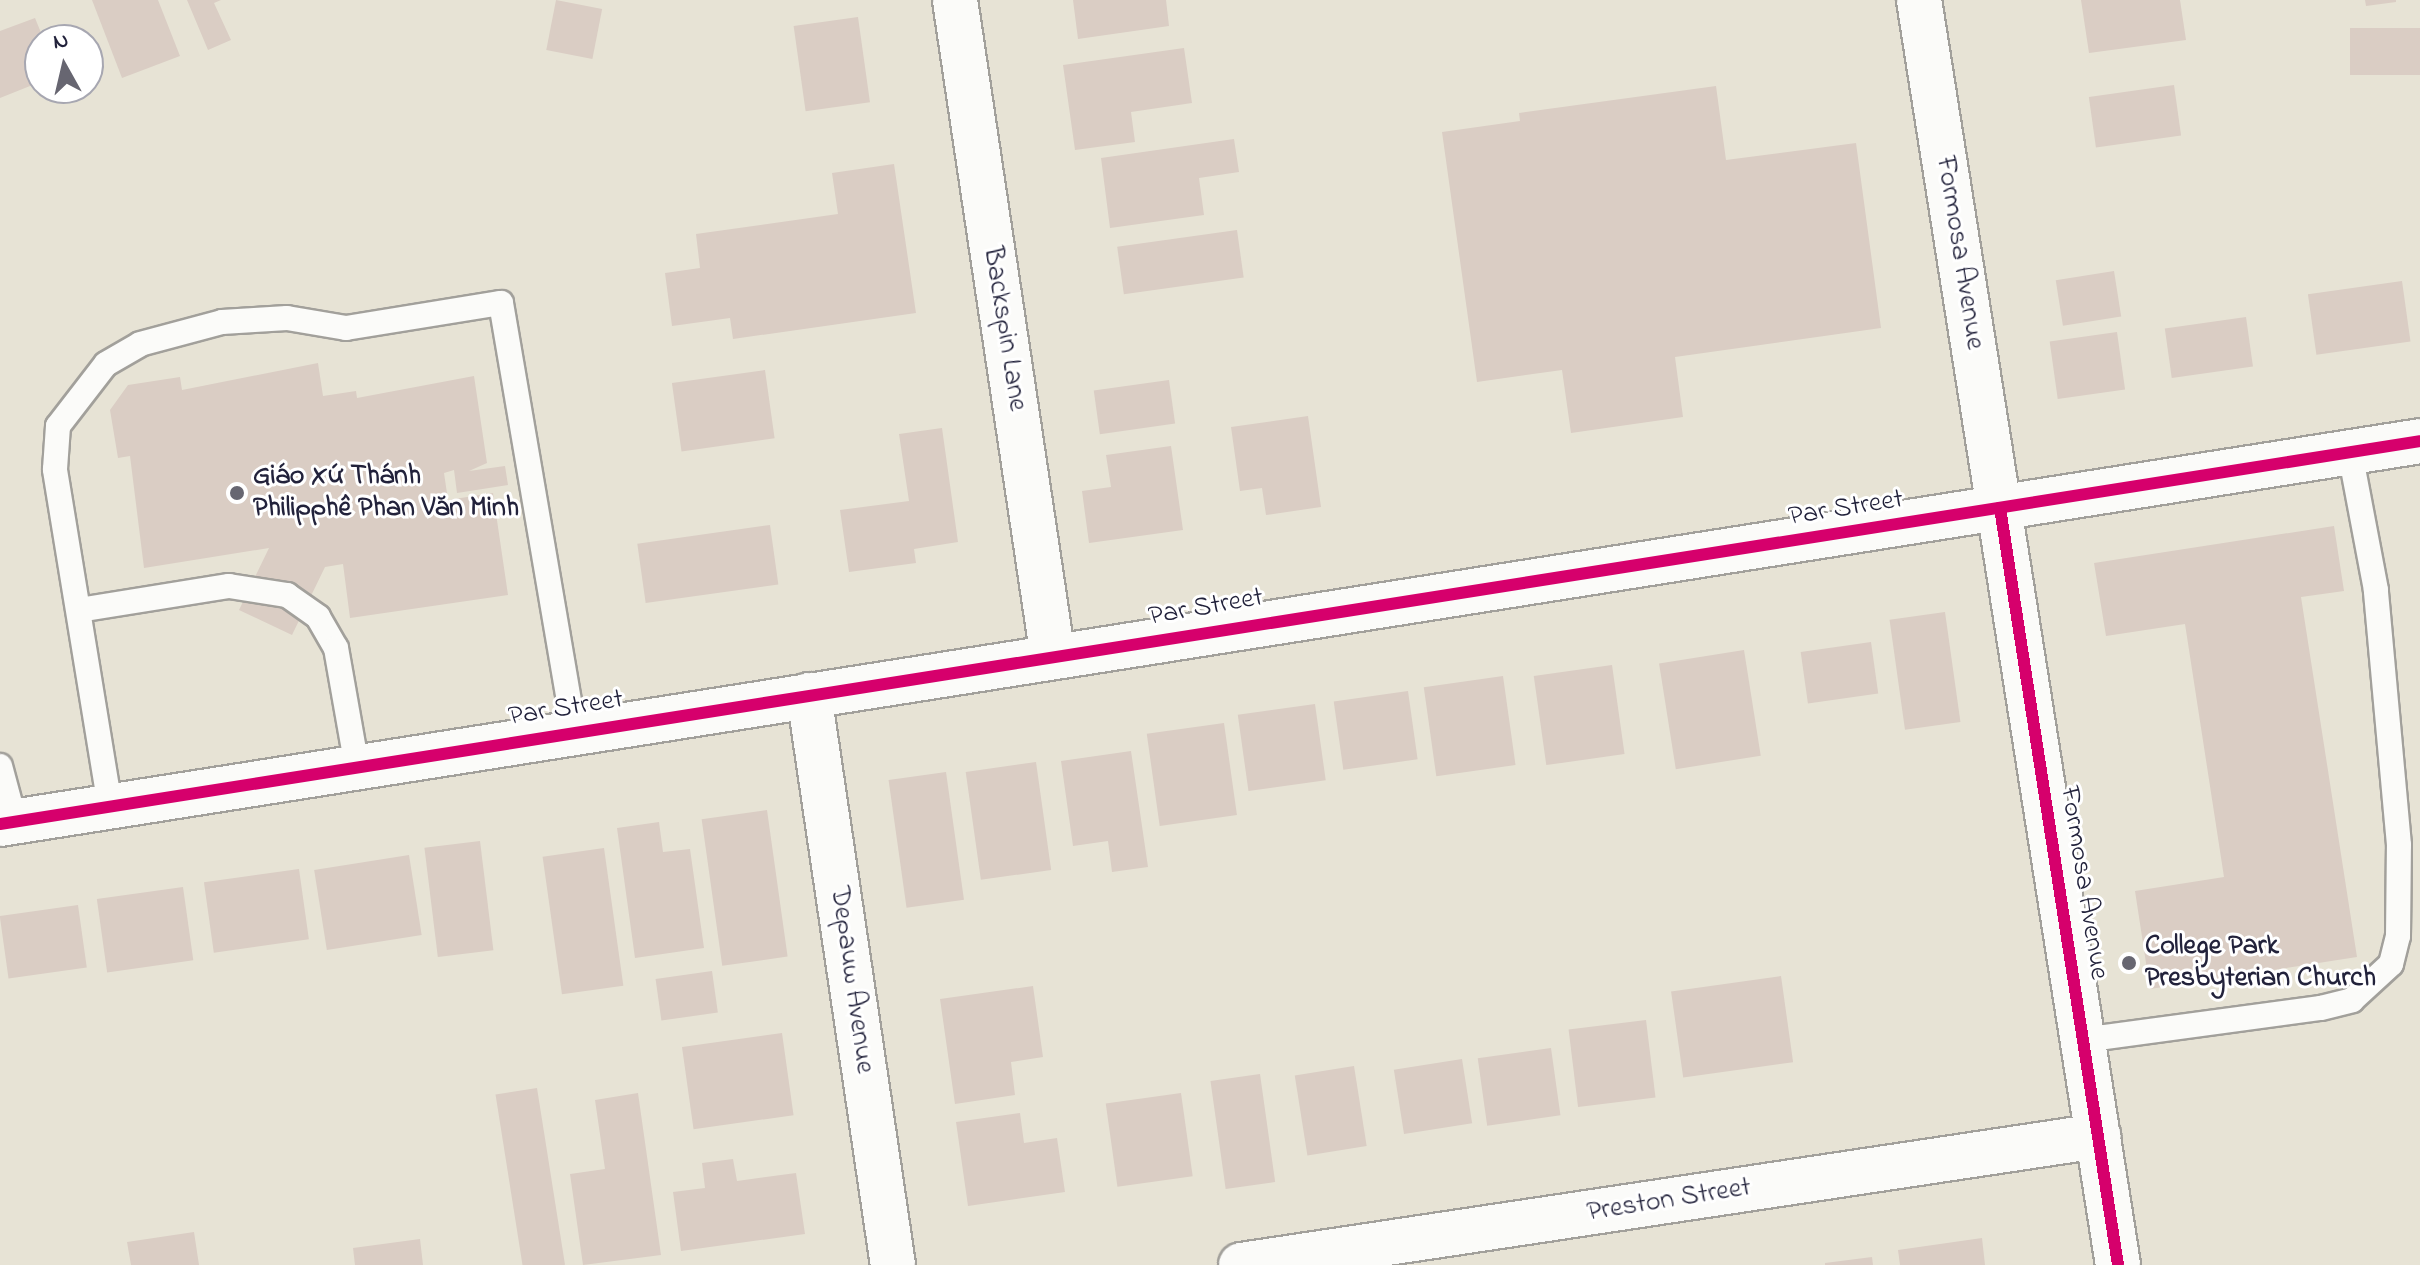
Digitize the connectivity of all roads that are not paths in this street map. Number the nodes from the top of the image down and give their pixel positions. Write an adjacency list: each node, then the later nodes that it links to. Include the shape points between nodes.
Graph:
1 (955, 0): 7 (street, Backspin Lane)
2 (1919, 0): 5 (street, Formosa Avenue)
3 (2420, 441): 4 (street, Par Street)
4 (2350, 452): 5 (street, Par Street); 14 (lane, via 2376,590 2399,845 2398,936 2391,964 2374,986 2336,1004)
5 (2000, 508): 7 (street, Par Street); 14 (street, Formosa Avenue)
6 (79, 610): 9 (lane, via 54,447 65,408 106,364 140,344 222,322 287,318 346,328 501,303); 11 (lane, via 229,586 287,595 318,617 336,648); 12 (lane)
7 (1053, 657): 8 (street, Par Street)
8 (809, 695): 9 (street, Par Street); 16 (street, Depauw Avenue)
9 (574, 732): 11 (street, Par Street)
10 (0, 766): 13 (lane)
11 (357, 767): 12 (street, Par Street)
12 (110, 806): 13 (street, Par Street)
13 (8, 823)
14 (2083, 1040): 15 (street, Formosa Avenue)
15 (2098, 1136): 17 (street, Preston Street); 18 (street, Formosa Avenue)
16 (893, 1265)
17 (1241, 1265)
18 (2118, 1265)

